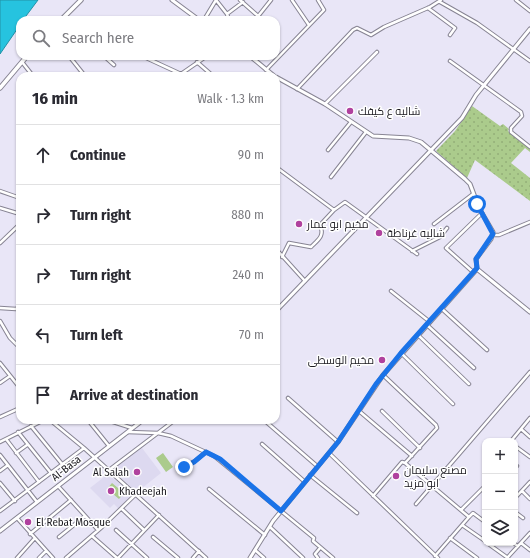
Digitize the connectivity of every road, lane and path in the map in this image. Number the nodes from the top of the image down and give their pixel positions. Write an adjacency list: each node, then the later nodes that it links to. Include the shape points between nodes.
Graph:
1 (81, 0): 13 (main road)
2 (172, 0): 14 (street)
3 (216, 0): 12 (street); 15 (street)
4 (271, 0): 16 (street)
5 (292, 0): 17 (street)
6 (318, 0): 17 (street, via 324,10)
7 (516, 0): 11 (street)
8 (241, 1): 12 (street); 16 (street)
9 (440, 1): 10 (street); 20 (street)
10 (428, 8): 19 (street, via 455,28); 44 (street, via 371,35 357,28 353,30)
11 (530, 11)
12 (227, 14)
13 (65, 16)
14 (194, 16)
15 (206, 16)
16 (258, 16)
17 (309, 25): 22 (street)
18 (530, 29): 20 (street)
19 (450, 35)
20 (513, 49): 30 (street); 42 (street)
21 (377, 52): 45 (street)
22 (280, 55)
23 (72, 60): 36 (street)
24 (108, 60): 33 (street)
25 (150, 60): 37 (street)
26 (200, 60): 32 (street)
27 (255, 60): 34 (street)
28 (276, 60): 34 (street)
29 (450, 61): 42 (street)
30 (530, 61)
31 (22, 62): 35 (street); 43 (main road)
32 (197, 62): 38 (street); 39 (street)
33 (114, 65)
34 (266, 70): 40 (street)
35 (30, 72)
36 (82, 72)
37 (174, 72)
38 (184, 72)
39 (208, 72)
40 (269, 72)
41 (280, 80): 44 (street)
42 (484, 86): 48 (street, via 521,112 522,116 511,128 511,132); 50 (street, via 462,118)
43 (0, 88)
44 (297, 89): 45 (street)
45 (325, 104): 46 (street)
46 (350, 122): 47 (street); 49 (street)
47 (366, 132): 50 (street, via 380,138 409,138 421,142); 52 (street)
48 (530, 147)
49 (328, 150)
50 (431, 150): 54 (street, via 467,180); 60 (street)
51 (280, 170): 57 (street)
52 (331, 177)
53 (0, 191): 55 (street)
54 (473, 194): 59 (street); 62 (street)
55 (16, 197)
56 (0, 208): 58 (street)
57 (334, 210): 60 (street, via 345,202); 70 (street, via 320,225 322,237 311,247 288,243)
58 (16, 213)
59 (482, 213): 65 (street); 72 (street, via 446,248)
60 (367, 217): 67 (street); 73 (street)
61 (530, 222): 65 (street)
62 (434, 224)
63 (16, 228): 66 (street)
64 (447, 228): 67 (street, via 440,237)
65 (493, 235): 71 (street, via 476,259)
66 (0, 243)
67 (411, 251): 69 (street)
68 (280, 254): 70 (street)
69 (416, 254)
70 (282, 257): 73 (street)
71 (477, 268): 72 (street); 79 (street)
72 (473, 272): 78 (street)
73 (305, 281): 75 (street)
74 (391, 291): 81 (street)
75 (280, 307)
76 (0, 308): 77 (street)
77 (16, 309)
78 (442, 309): 81 (street); 84 (street)
79 (530, 312)
80 (0, 321): 83 (street)
81 (429, 324): 82 (street); 87 (street)
82 (418, 335): 85 (street); 93 (street)
83 (16, 344)
84 (487, 350)
85 (401, 353): 89 (street); 95 (street)
86 (0, 363): 90 (street)
87 (474, 368)
88 (530, 372): 146 (street)
89 (383, 375): 97 (street); 123 (street, via 436,425 437,428)
90 (10, 376): 91 (street); 92 (street)
91 (0, 383)
92 (16, 383)
93 (469, 384)
94 (288, 398): 118 (street)
95 (454, 404)
96 (16, 410): 99 (street)
97 (359, 411): 118 (street); 129 (street)
98 (382, 411): 123 (street)
99 (0, 417)
100 (530, 418): 110 (street)
101 (35, 424): 108 (street)
102 (55, 424): 122 (street)
103 (91, 424): 121 (street)
104 (120, 424): 109 (street)
105 (138, 424): 109 (street, Al-Basa)
106 (170, 424): 113 (street)
107 (269, 424): 135 (street)
108 (31, 426): 111 (street); 133 (street)
109 (132, 428): 112 (street, Al-Basa)
110 (521, 429): 114 (street); 115 (street)
111 (18, 432): 116 (street); 120 (street)
112 (127, 432): 113 (street); 121 (street, Al-Basa)
113 (158, 433): 125 (street); 137 (street)
114 (530, 437)
115 (514, 438)
116 (6, 439): 117 (street); 126 (street)
117 (0, 442)
118 (338, 442): 127 (street)
119 (262, 444): 142 (street)
120 (27, 445): 126 (street); 139 (street)
121 (109, 446): 131 (street, Al-Basa)
122 (84, 448): 131 (street); 133 (street)
123 (420, 448): 129 (street)
124 (518, 448): 130 (street)
125 (206, 452): 136 (street); 162 (street, via 220,459)
126 (16, 453): 141 (street)
127 (329, 453): 135 (street); 153 (street)
128 (0, 455): 134 (street)
129 (412, 456): 132 (street)
130 (530, 457)
131 (94, 458): 137 (street); 145 (street, Al-Basa)
132 (405, 463): 146 (street); 153 (street, via 402,462)
133 (62, 464): 139 (street)
134 (8, 465): 138 (street); 149 (street)
135 (318, 466): 140 (street)
136 (184, 467)
137 (109, 470): 151 (street)
138 (0, 471)
139 (51, 473): 141 (street)
140 (310, 475): 142 (street); 163 (street)
141 (39, 482): 149 (street)
142 (305, 482): 162 (street)
143 (530, 482): 150 (street)
144 (0, 483): 156 (street)
145 (58, 485): 155 (street); 157 (street, Al-Basa)
146 (433, 486): 158 (street); 160 (street)
147 (209, 489): 179 (street)
148 (482, 489): 160 (street)
149 (28, 491): 156 (street); 157 (street)
150 (522, 491): 152 (street); 154 (street)
151 (135, 494): 159 (street); 165 (street)
152 (518, 495)
153 (373, 496): 195 (street)
154 (530, 499)
155 (71, 500): 166 (street); 178 (street)
156 (15, 501): 161 (street)
157 (37, 502): 168 (street, Al-Basa)
158 (416, 504)
159 (122, 508): 173 (street); 175 (street)
160 (461, 510): 167 (street)
161 (0, 511)
162 (281, 511): 172 (street); 190 (street, via 314,538 313,541)
163 (357, 513)
164 (518, 514): 169 (street)
165 (158, 515): 175 (street); 194 (street)
166 (85, 516): 173 (street); 181 (street)
167 (469, 517): 170 (street, via 473,512); 171 (street)
168 (17, 518): 176 (street, Al-Basa); 178 (street)
169 (523, 518)
170 (482, 520)
171 (462, 525): 183 (street); 185 (street)
172 (270, 527): 179 (street); 207 (street)
173 (98, 530): 180 (street)
174 (116, 530): 187 (street)
175 (144, 530): 187 (street)
176 (0, 531)
177 (530, 533): 186 (street)
178 (30, 534): 184 (street)
179 (265, 535): 192 (street)
180 (92, 536): 199 (street); 200 (street)
181 (59, 537)
182 (153, 537): 202 (street)
183 (450, 538): 195 (street); 210 (street)
184 (34, 539): 191 (street); 196 (street)
185 (482, 539)
186 (521, 543): 189 (street); 193 (street)
187 (131, 544): 200 (street); 201 (street)
188 (492, 546): 211 (street)
189 (518, 546): 211 (street)
190 (320, 548): 208 (street, via 315,554); 209 (street)
191 (46, 550): 197 (street); 198 (street)
192 (255, 550): 205 (street); 206 (street)
193 (530, 550)
194 (199, 551): 203 (street); 204 (street)
195 (436, 557)
196 (17, 558)
197 (39, 558)
198 (53, 558)
199 (66, 558)
200 (117, 558)
201 (147, 558)
202 (178, 558)
203 (193, 558)
204 (206, 558)
205 (250, 558)
206 (264, 558)
207 (303, 558)
208 (318, 558)
209 (333, 558)
210 (477, 558)
211 (508, 558)

